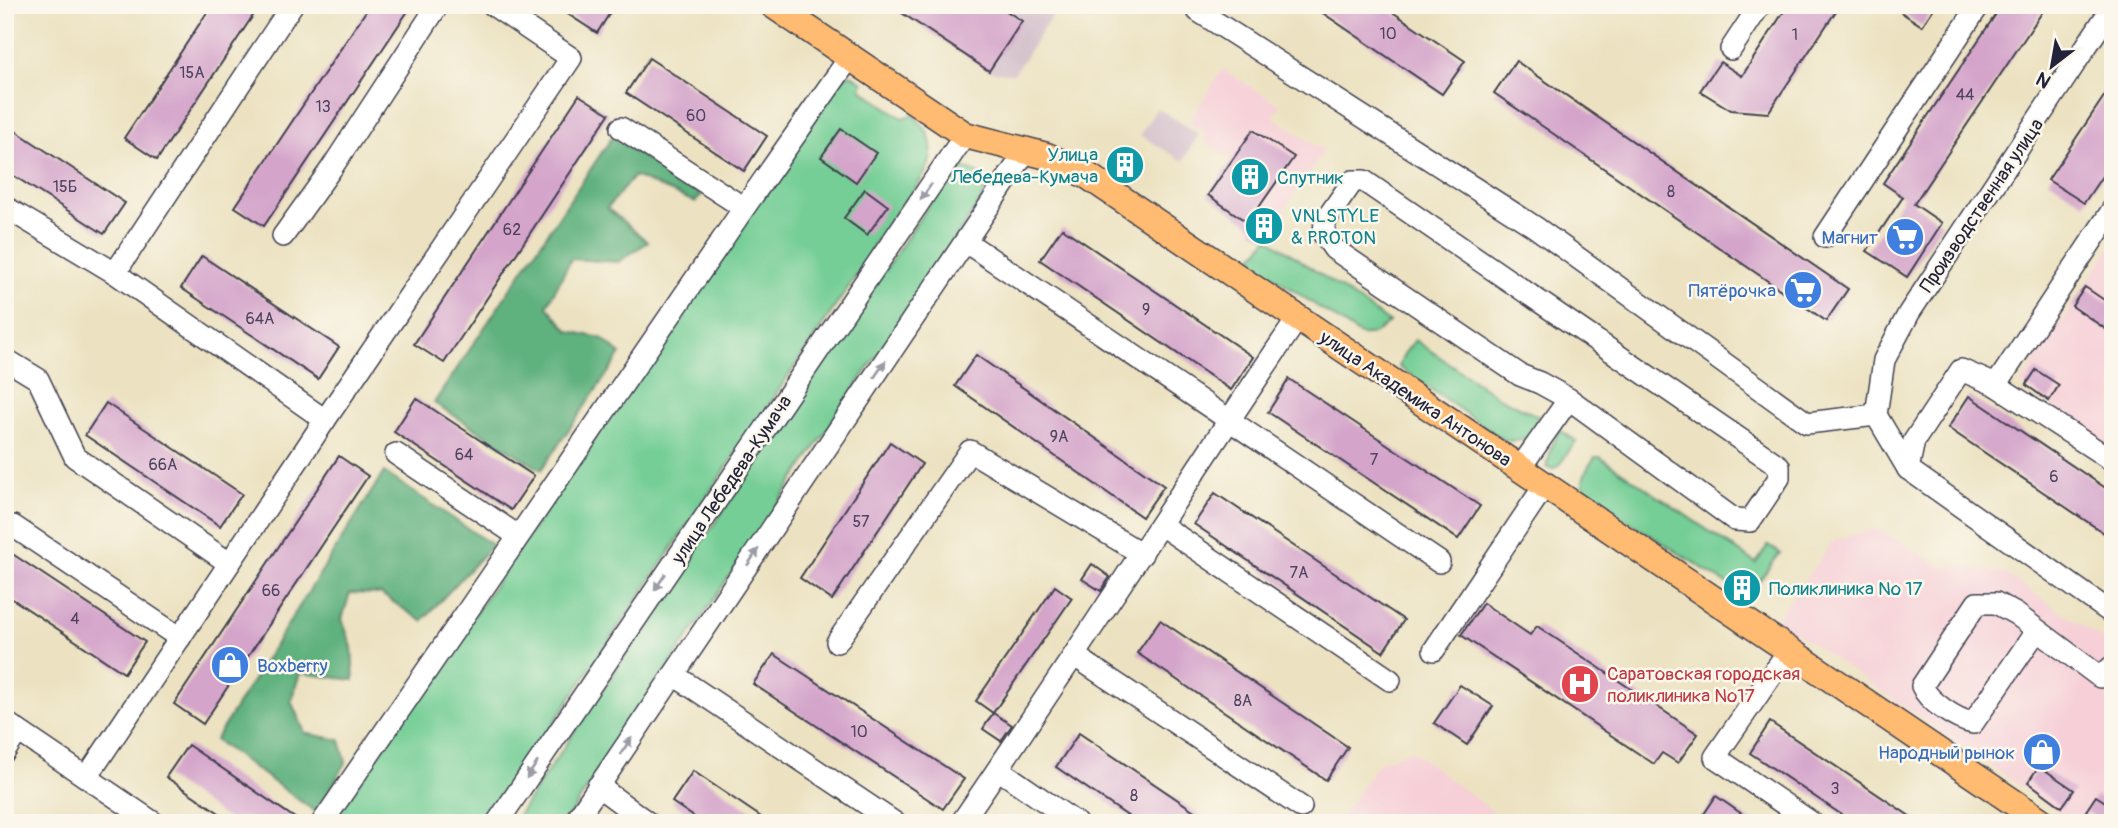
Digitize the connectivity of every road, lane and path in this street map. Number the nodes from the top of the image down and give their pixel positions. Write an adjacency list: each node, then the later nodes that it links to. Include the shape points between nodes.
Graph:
1 (292, 5): 20 (street)
2 (438, 5): 17 (street)
3 (493, 5): 26 (street, via 571,58)
4 (772, 5): 10 (main road, улица Академика Антонова)
5 (1760, 5): 9 (street)
6 (1979, 5): 18 (street)
7 (2113, 6): 25 (street, Производственная улица, via 1909,313 1884,360)
8 (1198, 11): 25 (street, via 1535,227 1807,423)
9 (1731, 50)
10 (850, 57): 12 (main road, улица Академика Антонова); 15 (street)
11 (621, 128): 15 (street)
12 (965, 135): 13 (main road, улица Академика Антонова); 58 (street, улица Лебедева-Кумача, one-way to 58)
13 (1026, 151): 19 (street); 21 (main road, улица Академика Антонова, via 1088,176)
14 (5, 206): 20 (street)
15 (744, 208): 35 (street)
16 (2113, 209): 23 (street)
17 (283, 236)
18 (1825, 237)
19 (966, 242): 27 (street); 47 (street, one-way to 19)
20 (115, 272): 26 (street)
21 (1298, 318): 27 (street); 30 (main road, улица Академика Антонова)
22 (5, 359): 38 (street, via 38,379 75,457)
23 (1996, 385): 29 (street); 31 (street, via 1961,370 1914,441)
24 (1569, 399): 24 (street, via 1735,520 1750,521 1779,478 1779,466 1364,181 1353,181 1325,221 1324,235 1334,249 1520,375); 30 (street)
25 (1876, 415): 31 (street)
26 (325, 420): 38 (street)
27 (1228, 420): 33 (street); 37 (street)
28 (396, 454): 35 (street)
29 (2113, 461)
30 (1520, 468): 32 (main road, улица Академика Антонова)
31 (1908, 469): 39 (street)
32 (1545, 485): 43 (street); 44 (main road, улица Академика Антонова)
33 (1161, 525): 36 (street); 48 (street)
34 (5, 526): 41 (street, via 13,526)
35 (518, 536): 57 (street)
36 (1142, 554): 42 (street, via 970,450); 45 (street)
37 (1439, 562)
38 (229, 563): 41 (street)
39 (2113, 614)
40 (2036, 630): 40 (street, via 1996,603 1977,604 1922,686 1925,694 1961,721 1973,723); 46 (street, via 2100,677)
41 (180, 638): 52 (street)
42 (837, 642)
43 (1434, 650)
44 (1789, 650): 55 (street, via 1715,757); 65 (main road, улица Академика Антонова)
45 (1075, 656): 51 (street); 54 (street)
46 (2113, 666)
47 (674, 675): 53 (street, one-way to 47); 61 (street)
48 (1391, 680)
49 (12, 727): 50 (street); 52 (street)
50 (5, 751)
51 (998, 769): 62 (street); 63 (street)
52 (87, 778): 56 (street)
53 (598, 786): 59 (street); 60 (street)
54 (1301, 807)
55 (1783, 815): 64 (street)
56 (154, 823)
57 (322, 823)
58 (497, 823)
59 (573, 823)
60 (648, 823)
61 (895, 823)
62 (961, 823)
63 (1076, 823)
64 (1812, 823)
65 (2044, 823)

